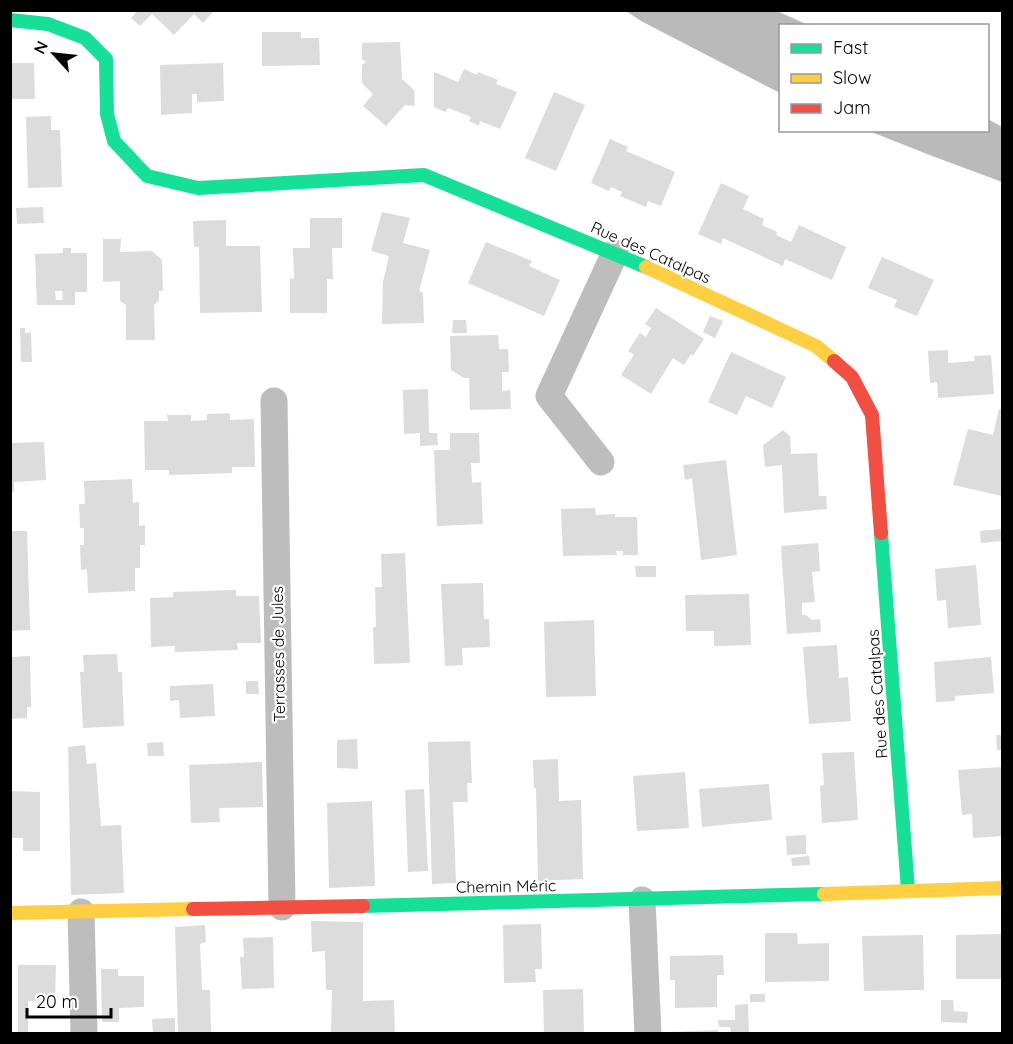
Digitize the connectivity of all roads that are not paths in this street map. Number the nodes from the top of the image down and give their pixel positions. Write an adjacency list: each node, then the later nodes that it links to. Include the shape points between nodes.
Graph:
1 (10, 20): 2 (street, Rue des Catalpas, via 48,24 85,38 106,58 107,114 114,141 147,176 198,188 424,175)
2 (615, 253): 4 (street, via 549,396); 6 (street, Rue des Catalpas, via 816,346 852,377 872,415)
3 (274, 401): 8 (street, Terrasses de Jules)
4 (601, 462)
5 (1002, 888): 6 (street, Chemin Méric)
6 (908, 890): 7 (street, Chemin Méric)
7 (642, 900): 8 (street, Chemin Méric); 12 (street)
8 (282, 908): 9 (street, Chemin Méric)
9 (81, 912): 10 (street, Chemin Méric); 11 (street)
10 (10, 913)
11 (84, 1034)
12 (648, 1034)

